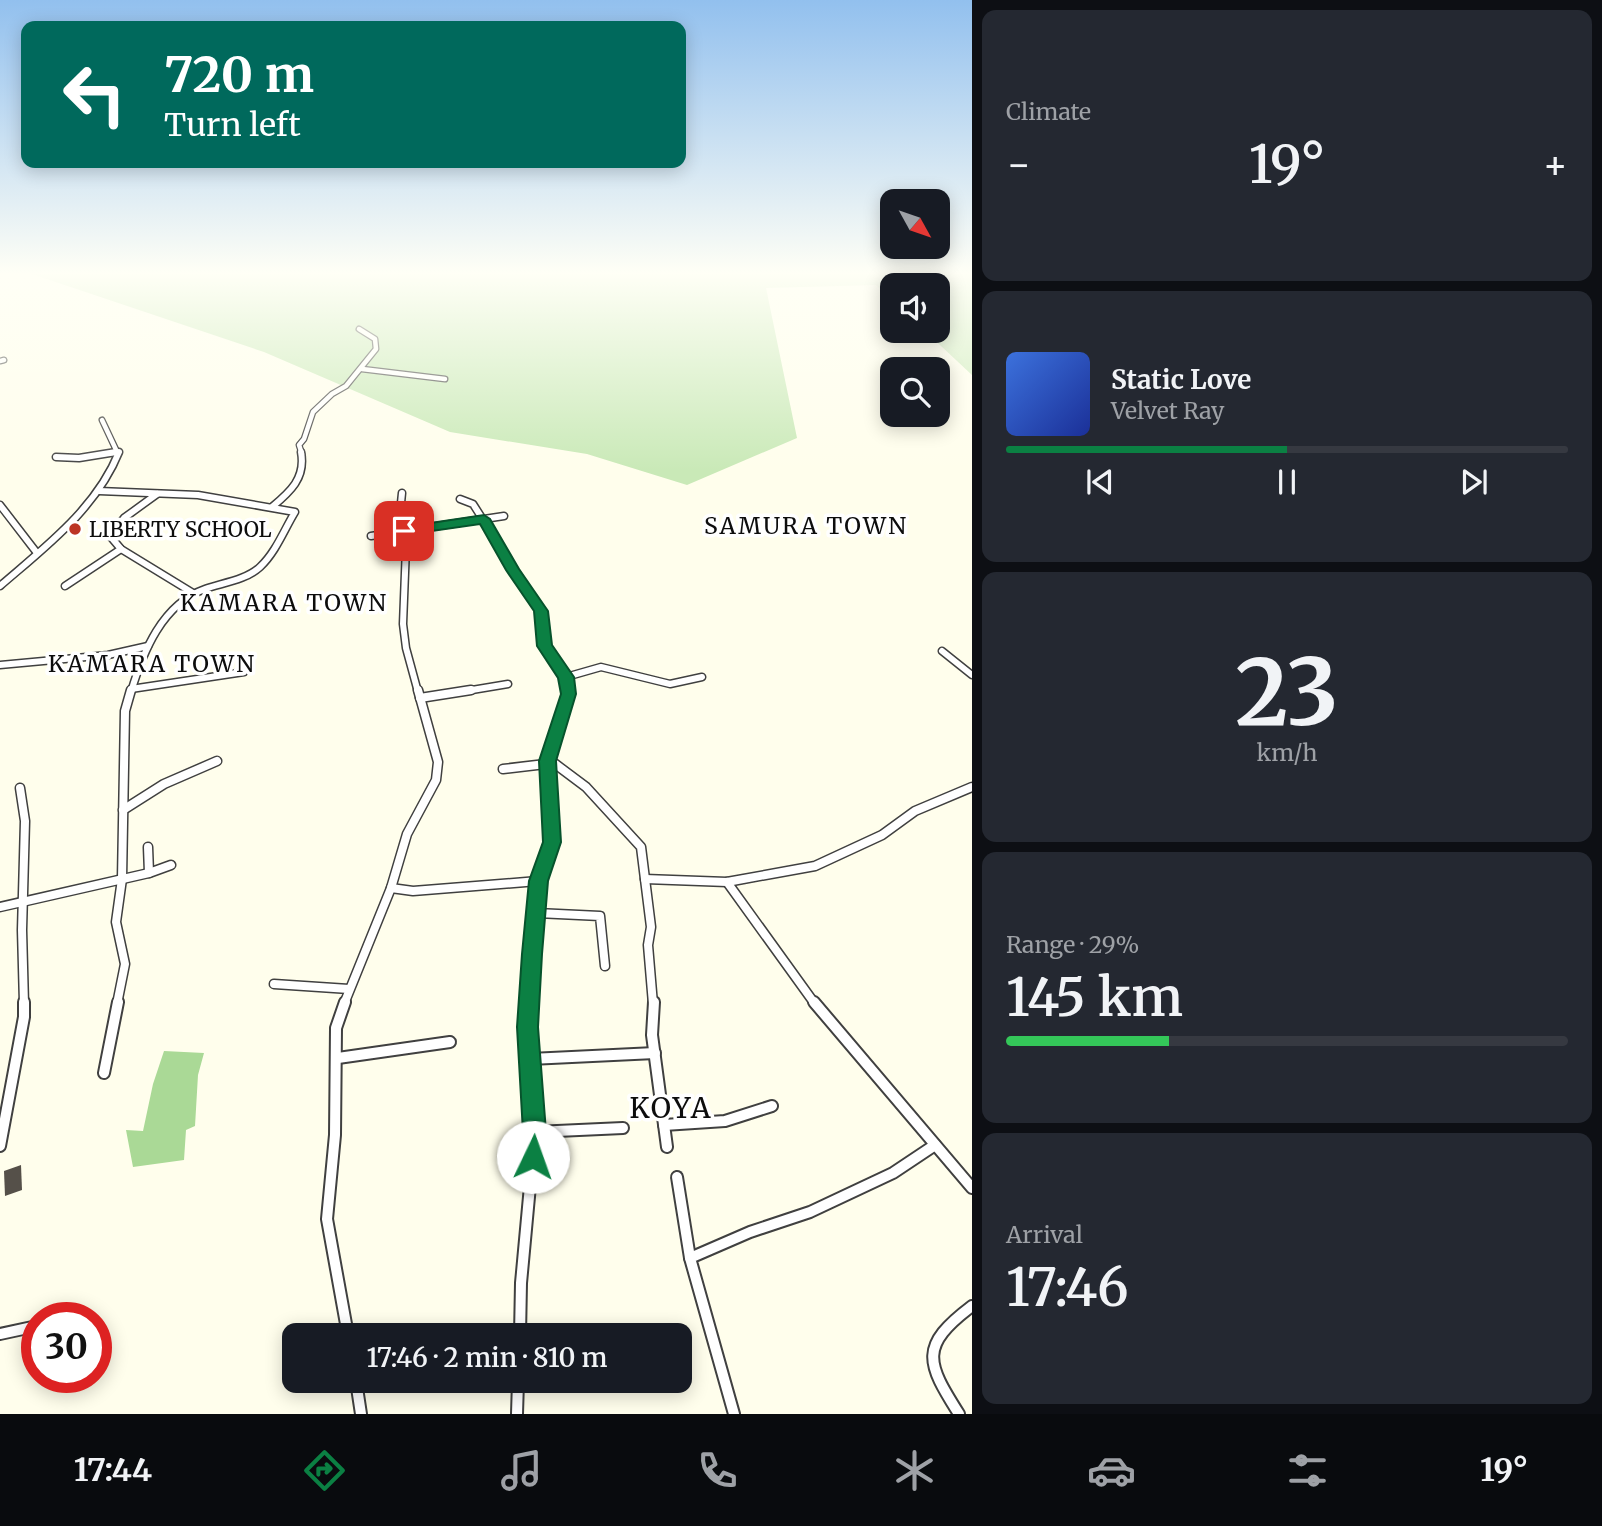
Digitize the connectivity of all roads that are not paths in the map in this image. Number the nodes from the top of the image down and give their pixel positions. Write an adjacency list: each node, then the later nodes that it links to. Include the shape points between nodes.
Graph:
1 (375, 339): 2 (street, via 376,349)
2 (362, 369): 3 (street); 12 (street, via 313,412 299,445 304,458 301,479)
3 (445, 379)
4 (103, 420): 5 (street)
5 (119, 452): 6 (street); 7 (street)
6 (57, 457)
7 (99, 491): 9 (street); 18 (street)
8 (402, 492): 15 (street)
9 (158, 494): 12 (street, via 189,494); 17 (street, via 114,529 110,536)
10 (460, 499): 14 (street, via 473,504)
11 (0, 505): 18 (street)
12 (272, 507): 21 (street, via 296,512 259,569)
13 (504, 516): 14 (street)
14 (484, 519): 15 (street); 27 (street, via 541,611 544,646)
15 (404, 531): 16 (street); 31 (street, via 403,624)
16 (371, 536)
17 (121, 549): 20 (street); 21 (street)
18 (37, 554): 19 (street)
19 (0, 586)
20 (65, 586)
21 (193, 593): 22 (street, via 178,603)
22 (148, 646): 24 (street, via 108,655); 30 (street)
23 (942, 651): 26 (street)
24 (0, 665)
25 (244, 672): 30 (street)
26 (972, 675)
27 (566, 677): 28 (street, via 601,667 670,684); 33 (street, via 568,694)
28 (702, 677)
29 (509, 684): 31 (street)
30 (131, 689): 37 (street, via 125,711)
31 (420, 698): 45 (street, via 438,762 436,780 407,834)
32 (217, 761): 37 (street, via 164,784)
33 (548, 761): 34 (street); 41 (street, via 586,787 641,847); 43 (street, via 552,842)
34 (503, 769)
35 (972, 787): 44 (street, via 915,811 882,835 815,866)
36 (20, 788): 46 (street, via 25,821)
37 (123, 810): 42 (street)
38 (149, 847): 40 (street)
39 (171, 865): 40 (street)
40 (149, 873): 42 (street)
41 (645, 878): 44 (street); 53 (street)
42 (122, 879): 46 (street); 56 (street, via 116,922 125,964)
43 (538, 881): 45 (street, via 413,891); 48 (street)
44 (727, 882): 61 (street, via 815,1004)
45 (391, 887): 51 (street)
46 (25, 902): 47 (street); 62 (street, via 24,1017)
47 (0, 907)
48 (537, 913): 49 (street, via 600,916); 55 (street, via 528,1027)
49 (605, 966)
50 (274, 984): 51 (street)
51 (349, 989): 54 (street, via 336,1028)
52 (450, 1042): 54 (street)
53 (655, 1053): 55 (street); 58 (street)
54 (338, 1058): 68 (street, via 327,1219)
55 (530, 1059): 60 (street)
56 (104, 1073)
57 (772, 1106): 58 (street, via 725,1121)
58 (664, 1125): 63 (street)
59 (623, 1128): 60 (street)
60 (535, 1132): 69 (street)
61 (935, 1145): 65 (street); 66 (street, via 893,1172 810,1212)
62 (0, 1146)
63 (667, 1147)
64 (677, 1177): 66 (street)
65 (972, 1188)
66 (690, 1258): 76 (street)
67 (972, 1306): 77 (street, via 946,1326 932,1349 932,1368)
68 (346, 1323)
69 (520, 1323)
70 (21, 1329): 71 (street)
71 (0, 1334)
72 (358, 1393): 74 (street)
73 (518, 1393): 75 (street)
74 (361, 1414)
75 (517, 1414)
76 (734, 1414)
77 (959, 1414)

